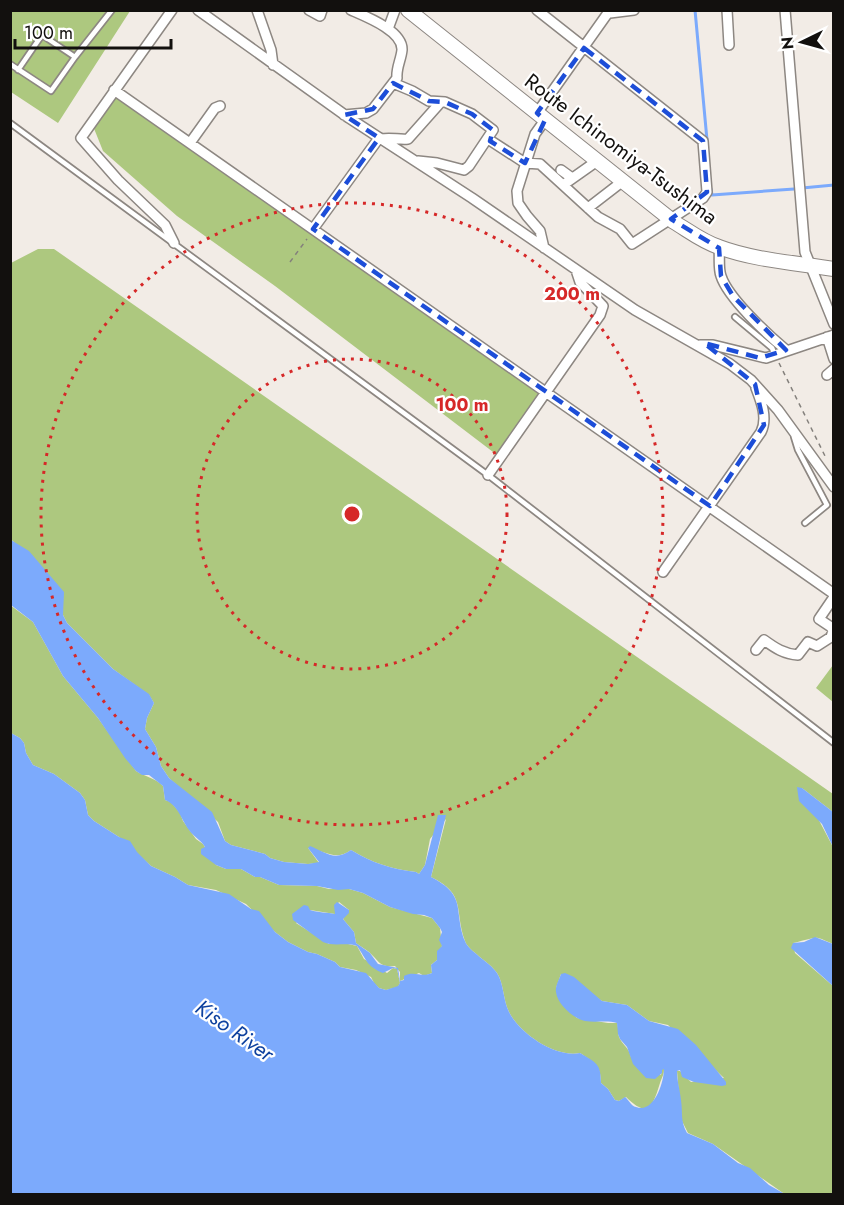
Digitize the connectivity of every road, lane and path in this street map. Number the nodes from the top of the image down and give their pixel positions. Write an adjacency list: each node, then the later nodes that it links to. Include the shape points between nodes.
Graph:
1 (112, 10): 18 (lane)
2 (172, 10): 23 (street)
3 (198, 10): 20 (street)
4 (257, 10): 20 (street)
5 (309, 10): 6 (street, via 320,16)
6 (322, 10)
7 (351, 10): 15 (street)
8 (395, 10): 15 (street)
9 (537, 10): 17 (street)
10 (634, 10): 13 (street)
11 (727, 10): 16 (street)
12 (785, 10): 46 (street, via 798,189)
13 (609, 11): 17 (street)
14 (416, 13): 27 (main road, Route Ichinomiya-Tsushima)
15 (388, 29): 22 (street, via 402,44)
16 (729, 45)
17 (584, 48): 27 (street); 40 (street, via 703,141 707,192)
18 (75, 57): 21 (lane, via 51,92); 21 (lane, via 42,35)
19 (10, 64): 21 (lane)
20 (273, 65): 26 (street)
21 (18, 70)
22 (393, 83): 24 (street); 26 (street, via 373,109)
23 (114, 90): 31 (street); 42 (street, via 81,138 165,225)
24 (440, 103): 29 (street, via 408,139); 30 (street, via 472,114 493,130)
25 (220, 106): 31 (street)
26 (344, 115): 29 (street)
27 (541, 117): 33 (main road, Route Ichinomiya-Tsushima); 34 (street)
28 (10, 123): 42 (lane)
29 (380, 138): 32 (street); 41 (street)
30 (488, 139): 32 (street, via 464,170); 34 (street)
31 (190, 143): 41 (street)
32 (415, 161): 43 (street)
33 (597, 161): 36 (street); 37 (main road, Route Ichinomiya-Tsushima)
34 (525, 163): 38 (street, via 540,164); 43 (street, via 518,202 540,231)
35 (561, 170): 36 (street)
36 (572, 178): 38 (street)
37 (623, 182): 39 (street); 40 (main road, Route Ichinomiya-Tsushima)
38 (562, 185): 39 (street)
39 (588, 208): 40 (street, via 620,229 632,244)
40 (671, 219): 44 (main road, Route Ichinomiya-Tsushima)
41 (313, 230): 45 (path); 57 (street)
42 (174, 243): 60 (lane)
43 (544, 248): 48 (street)
44 (719, 248): 46 (main road, Route Ichinomiya-Tsushima); 53 (street, via 721,276 733,296)
45 (290, 262)
46 (809, 265): 47 (main road, Route Ichinomiya-Tsushima); 50 (street)
47 (834, 269)
48 (576, 270): 52 (street, via 634,310); 57 (street, via 580,282 603,306)
49 (735, 317): 54 (lane, via 772,348)
50 (834, 324)
51 (830, 335): 53 (street); 55 (street)
52 (698, 345): 54 (street, via 713,345 760,358); 56 (street)
53 (786, 350): 54 (street)
54 (775, 355): 59 (path)
55 (834, 359)
56 (755, 384): 58 (street); 62 (street, via 764,425)
57 (546, 392): 60 (street); 62 (street)
58 (792, 429): 61 (street); 63 (lane, via 798,450 827,505)
59 (826, 460)
60 (488, 475): 67 (lane)
61 (834, 487)
62 (710, 506): 64 (street); 65 (street)
63 (805, 523)
64 (663, 572)
65 (834, 596): 66 (street, via 819,619 831,627 831,637 817,646 808,642 798,655 788,655 764,640)
66 (756, 650)
67 (834, 743)

